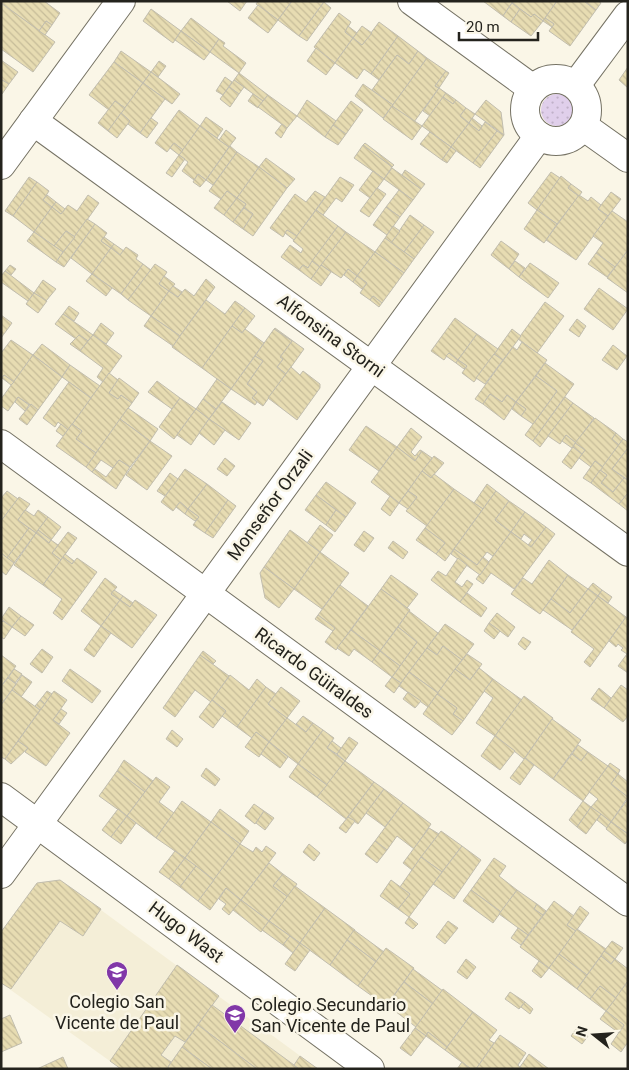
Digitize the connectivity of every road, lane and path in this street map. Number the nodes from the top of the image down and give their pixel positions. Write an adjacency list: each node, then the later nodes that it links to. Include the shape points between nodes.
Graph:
1 (121, 1): 6 (street)
2 (412, 1): 5 (street)
3 (628, 15): 4 (street)
4 (576, 86): 5 (street, via 556,78 540,82); 7 (street, via 587,103 588,112)
5 (533, 89): 8 (street, via 525,112 530,128)
6 (34, 121): 10 (street); 11 (street, Alfonsina Storni)
7 (583, 126): 8 (street, via 576,134 560,141); 9 (street)
8 (539, 136): 11 (street, Monseñor Orzali)
9 (628, 158)
10 (1, 165)
11 (372, 366): 13 (street, Alfonsina Storni); 14 (street, Monseñor Orzali)
12 (1, 444): 14 (street, Ricardo Güiraldes)
13 (628, 552)
14 (206, 594): 16 (street, Monseñor Orzali); 18 (street, Ricardo Güiraldes)
15 (1, 797): 16 (street, Hugo Wast)
16 (38, 823): 17 (street, Monseñor Orzali); 19 (street, Hugo Wast)
17 (1, 874)
18 (628, 902)
19 (370, 1069)

